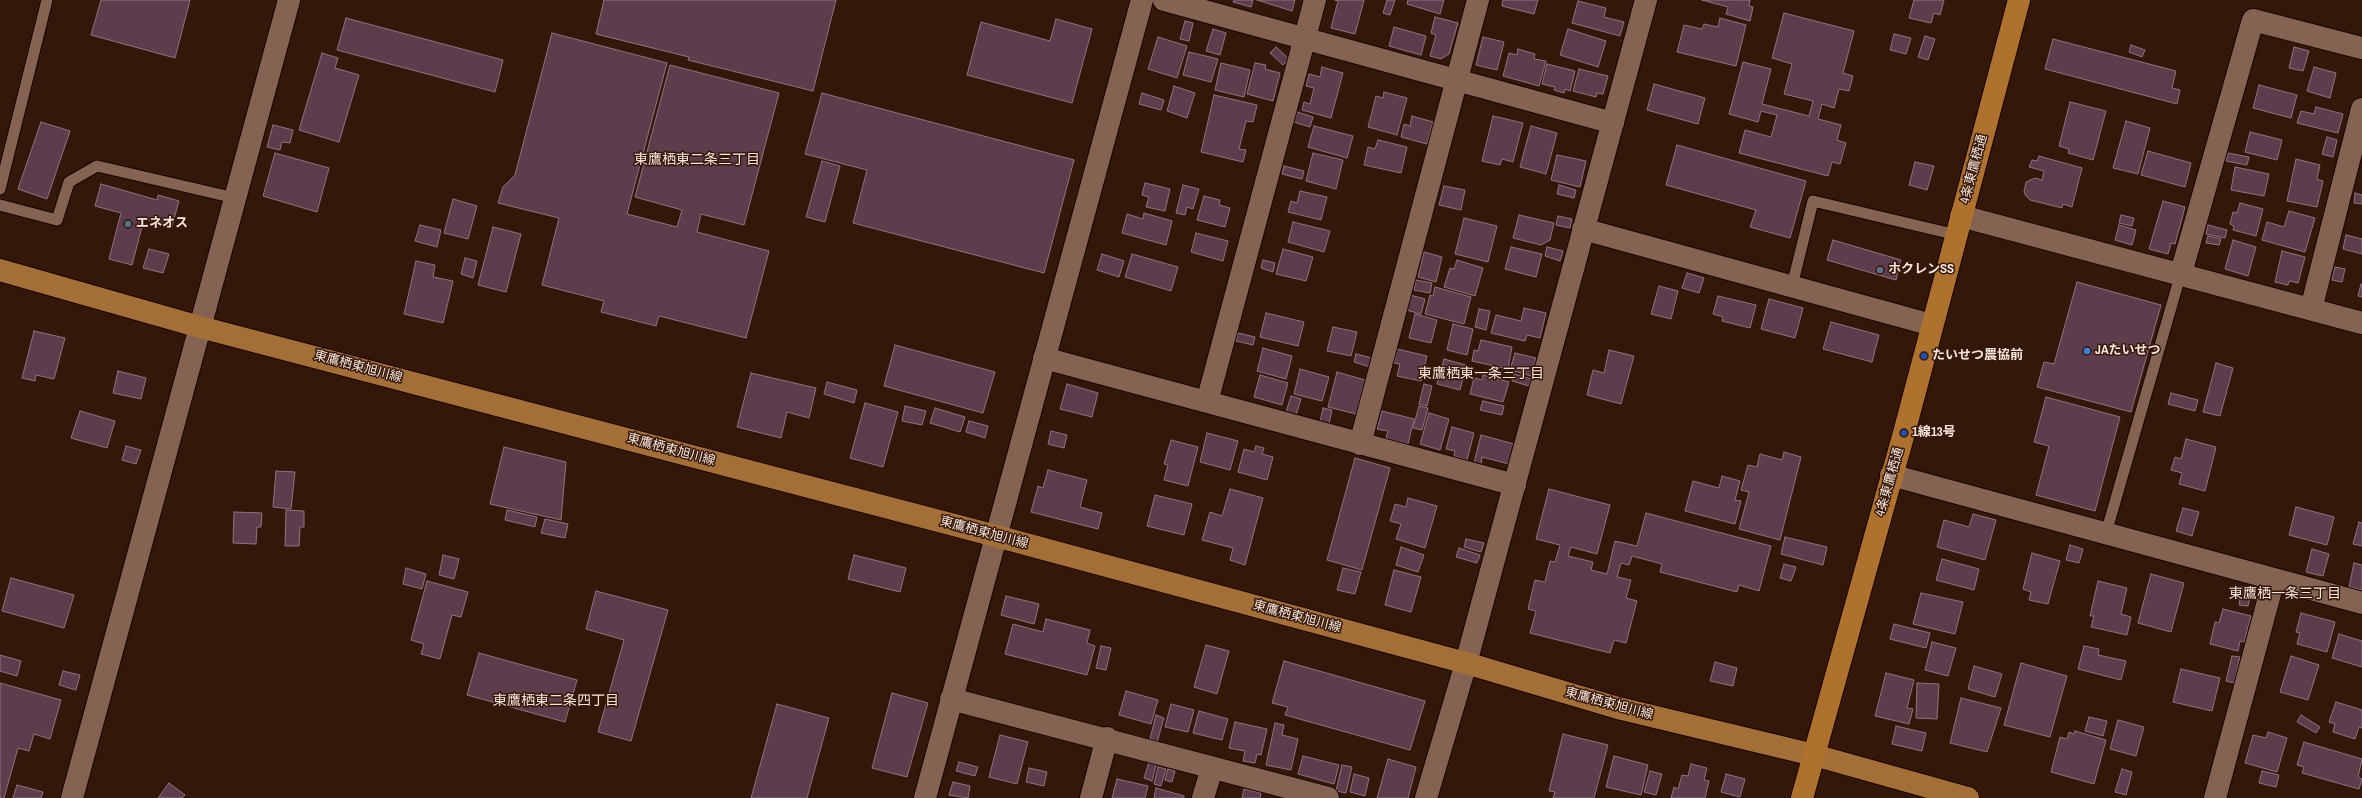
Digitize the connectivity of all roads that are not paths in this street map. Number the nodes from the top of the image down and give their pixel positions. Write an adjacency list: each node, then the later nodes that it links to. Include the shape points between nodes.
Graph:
1 (47, 0): 14 (lane)
2 (288, 0): 15 (street)
3 (1142, 0): 26 (street)
4 (1164, 0): 9 (street)
5 (1315, 0): 9 (street)
6 (1478, 0): 11 (street)
7 (1646, 0): 13 (street)
8 (2020, 0): 17 (highway, 4条東鷹栖通)
9 (1305, 37): 11 (street); 27 (street)
10 (2362, 48): 20 (street, via 2253,20)
11 (1456, 80): 13 (street); 28 (street)
12 (2362, 109): 22 (street)
13 (1613, 123): 18 (street)
14 (0, 189)
15 (235, 198): 16 (lane, via 97,166 69,182 56,220); 25 (street)
16 (0, 205)
17 (1959, 226): 20 (street); 21 (lane, via 1814,201); 24 (highway, 4条東鷹栖通)
18 (1583, 229): 21 (street); 30 (street)
19 (0, 270): 25 (main road, 東鷹栖東旭川線)
20 (2181, 274): 22 (street); 31 (lane)
21 (1792, 286): 24 (street)
22 (2310, 309): 23 (street)
23 (2362, 323)
24 (1932, 325): 29 (highway, 4条東鷹栖通)
25 (200, 327): 32 (main road, 東鷹栖東旭川線); 41 (street)
26 (1044, 358): 27 (street); 32 (street)
27 (1207, 402): 28 (street)
28 (1360, 444): 30 (street)
29 (1891, 475): 31 (street); 38 (highway, 4条東鷹栖通)
30 (1515, 485): 35 (street)
31 (2106, 533): 33 (street)
32 (996, 536): 35 (main road, 東鷹栖東旭川線); 36 (street)
33 (2274, 579): 34 (street); 48 (street)
34 (2362, 603)
35 (1466, 663): 38 (main road, 東鷹栖東旭川線, via 1618,708); 45 (street)
36 (951, 699): 37 (street); 42 (street)
37 (1107, 738): 39 (street); 43 (street)
38 (1814, 755): 46 (highway, 4条東鷹栖通); 47 (main road, 東鷹栖東旭川線)
39 (1212, 768): 40 (street); 44 (street)
40 (1320, 797)
41 (72, 798)
42 (925, 798)
43 (1091, 798)
44 (1203, 798)
45 (1426, 798)
46 (1802, 798)
47 (1968, 798)
48 (2215, 798)

